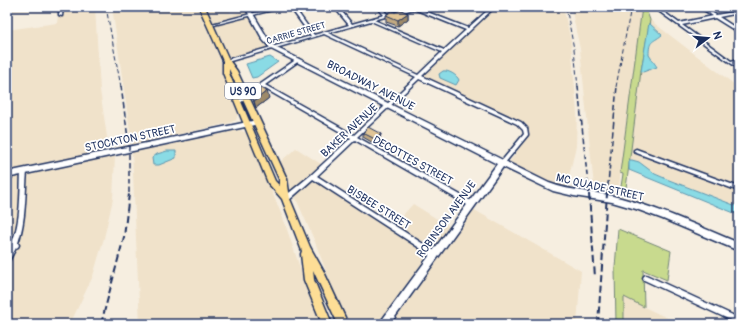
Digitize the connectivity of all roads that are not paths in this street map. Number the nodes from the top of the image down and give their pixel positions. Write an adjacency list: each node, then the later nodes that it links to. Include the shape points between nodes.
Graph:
1 (61, 7): 14 (street)
2 (202, 7): 20 (main road, US 90)
3 (247, 7): 15 (street, BROADWAY AVENUE)
4 (282, 7): 15 (street)
5 (292, 7): 25 (street)
6 (336, 7): 21 (street)
7 (379, 7): 16 (street)
8 (483, 7): 12 (street)
9 (655, 7): 19 (street)
10 (701, 7): 17 (street)
11 (415, 8): 16 (street, CARRIE STREET); 22 (street)
12 (492, 8): 22 (street, BAKER AVENUE)
13 (739, 12): 17 (street)
14 (61, 15)
15 (251, 15): 20 (street); 26 (street, BROADWAY AVENUE)
16 (387, 16): 18 (street, CARRIE STREET)
17 (715, 16): 19 (street); 23 (street)
18 (371, 20): 21 (street, CARRIE STREET); 27 (street)
19 (679, 24): 31 (street)
20 (210, 25): 30 (main road, US 90)
21 (352, 26): 24 (street, CARRIE STREET)
22 (469, 30): 27 (street, BAKER AVENUE)
23 (739, 32)
24 (324, 33): 25 (street, CARRIE STREET); 33 (street)
25 (313, 36): 26 (street, CARRIE STREET)
26 (273, 48): 28 (street, BROADWAY AVENUE); 30 (street, CARRIE STREET)
27 (445, 52): 33 (street, BAKER AVENUE)
28 (298, 60): 36 (street); 39 (street, BROADWAY AVENUE)
29 (739, 60): 31 (street)
30 (226, 61): 34 (main road, US 90); 35 (main road, US 90, via 226,73)
31 (731, 62): 32 (street)
32 (739, 68)
33 (418, 77): 39 (street, BAKER AVENUE); 44 (street, ROBINSON AVENUE, via 519,123 525,129 526,134)
34 (238, 81): 35 (street); 37 (main road, US 90)
35 (230, 83): 38 (main road, US 90)
36 (262, 85): 37 (street); 42 (street, DECOTTES STREET)
37 (246, 97): 38 (street); 40 (main road, US 90)
38 (238, 102): 41 (main road, US 90)
39 (388, 106): 42 (street, BAKER AVENUE); 44 (street, BROADWAY AVENUE)
40 (257, 122): 41 (street, STOCKTON STREET); 49 (main road, US 90, via 283,180)
41 (247, 124): 45 (street, STOCKTON STREET); 49 (main road, US 90, via 272,183)
42 (354, 138): 47 (street, BAKER AVENUE); 50 (street, DECOTTES STREET)
43 (636, 151): 48 (street)
44 (502, 163): 50 (street, ROBINSON AVENUE); 53 (street, MC QUADE STREET, via 555,189 620,200)
45 (24, 171): 46 (street, STOCKTON STREET); 51 (street)
46 (7, 175)
47 (313, 176): 49 (street, BAKER AVENUE); 55 (street, BISBEE STREET)
48 (739, 189)
49 (286, 198): 54 (main road, US 90)
50 (471, 204): 55 (street, ROBINSON AVENUE)
51 (16, 245): 52 (street); 56 (street)
52 (7, 246)
53 (739, 247)
54 (306, 249): 59 (main road, US 90, via 309,280); 60 (main road, US 90, via 321,275)
55 (434, 254): 61 (street, ROBINSON AVENUE)
56 (7, 259)
57 (646, 278): 58 (street)
58 (739, 321)
59 (327, 324)
60 (342, 324)
61 (384, 324)

